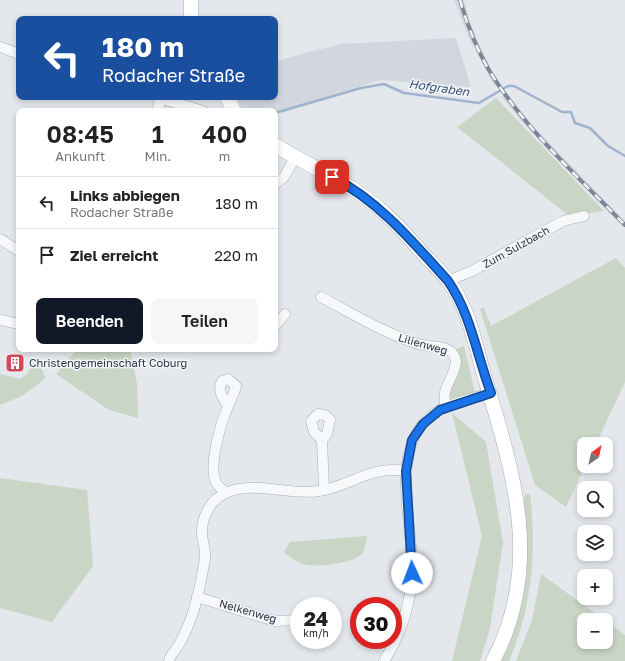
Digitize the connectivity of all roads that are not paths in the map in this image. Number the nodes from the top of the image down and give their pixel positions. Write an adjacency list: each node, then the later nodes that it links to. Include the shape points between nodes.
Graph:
1 (191, 0): 2 (street)
2 (191, 16)
3 (0, 47): 4 (street)
4 (16, 53)
5 (165, 100): 6 (street)
6 (193, 108)
7 (278, 147): 8 (street)
8 (296, 158): 9 (street); 13 (street, via 344,183 371,201)
9 (278, 182)
10 (584, 216): 13 (street, Zum Sulzbach, via 563,221 472,271)
11 (0, 239): 12 (street)
12 (16, 249)
13 (448, 281): 19 (street, via 467,316)
14 (321, 297): 21 (street, Lilienweg, via 396,337 422,345 445,348 452,352 456,362 444,390)
15 (285, 314): 17 (street)
16 (0, 320): 18 (street)
17 (278, 322)
18 (16, 323)
19 (491, 393): 21 (street); 30 (street, via 512,471 520,537 518,581 506,631)
20 (228, 406): 25 (street, via 212,460 217,484)
21 (446, 407): 23 (street, via 431,416 412,440)
22 (322, 440): 24 (street)
23 (406, 471): 24 (street, via 370,472); 29 (street, via 412,573 409,603 401,630)
24 (324, 490): 25 (street, via 296,493 249,487)
25 (226, 492): 26 (street, via 212,504 203,521 202,537 206,550)
26 (198, 597): 27 (street, Nelkenweg, via 276,621); 28 (street, via 187,627)
27 (290, 620)
28 (169, 661)
29 (384, 661)
30 (493, 661)

